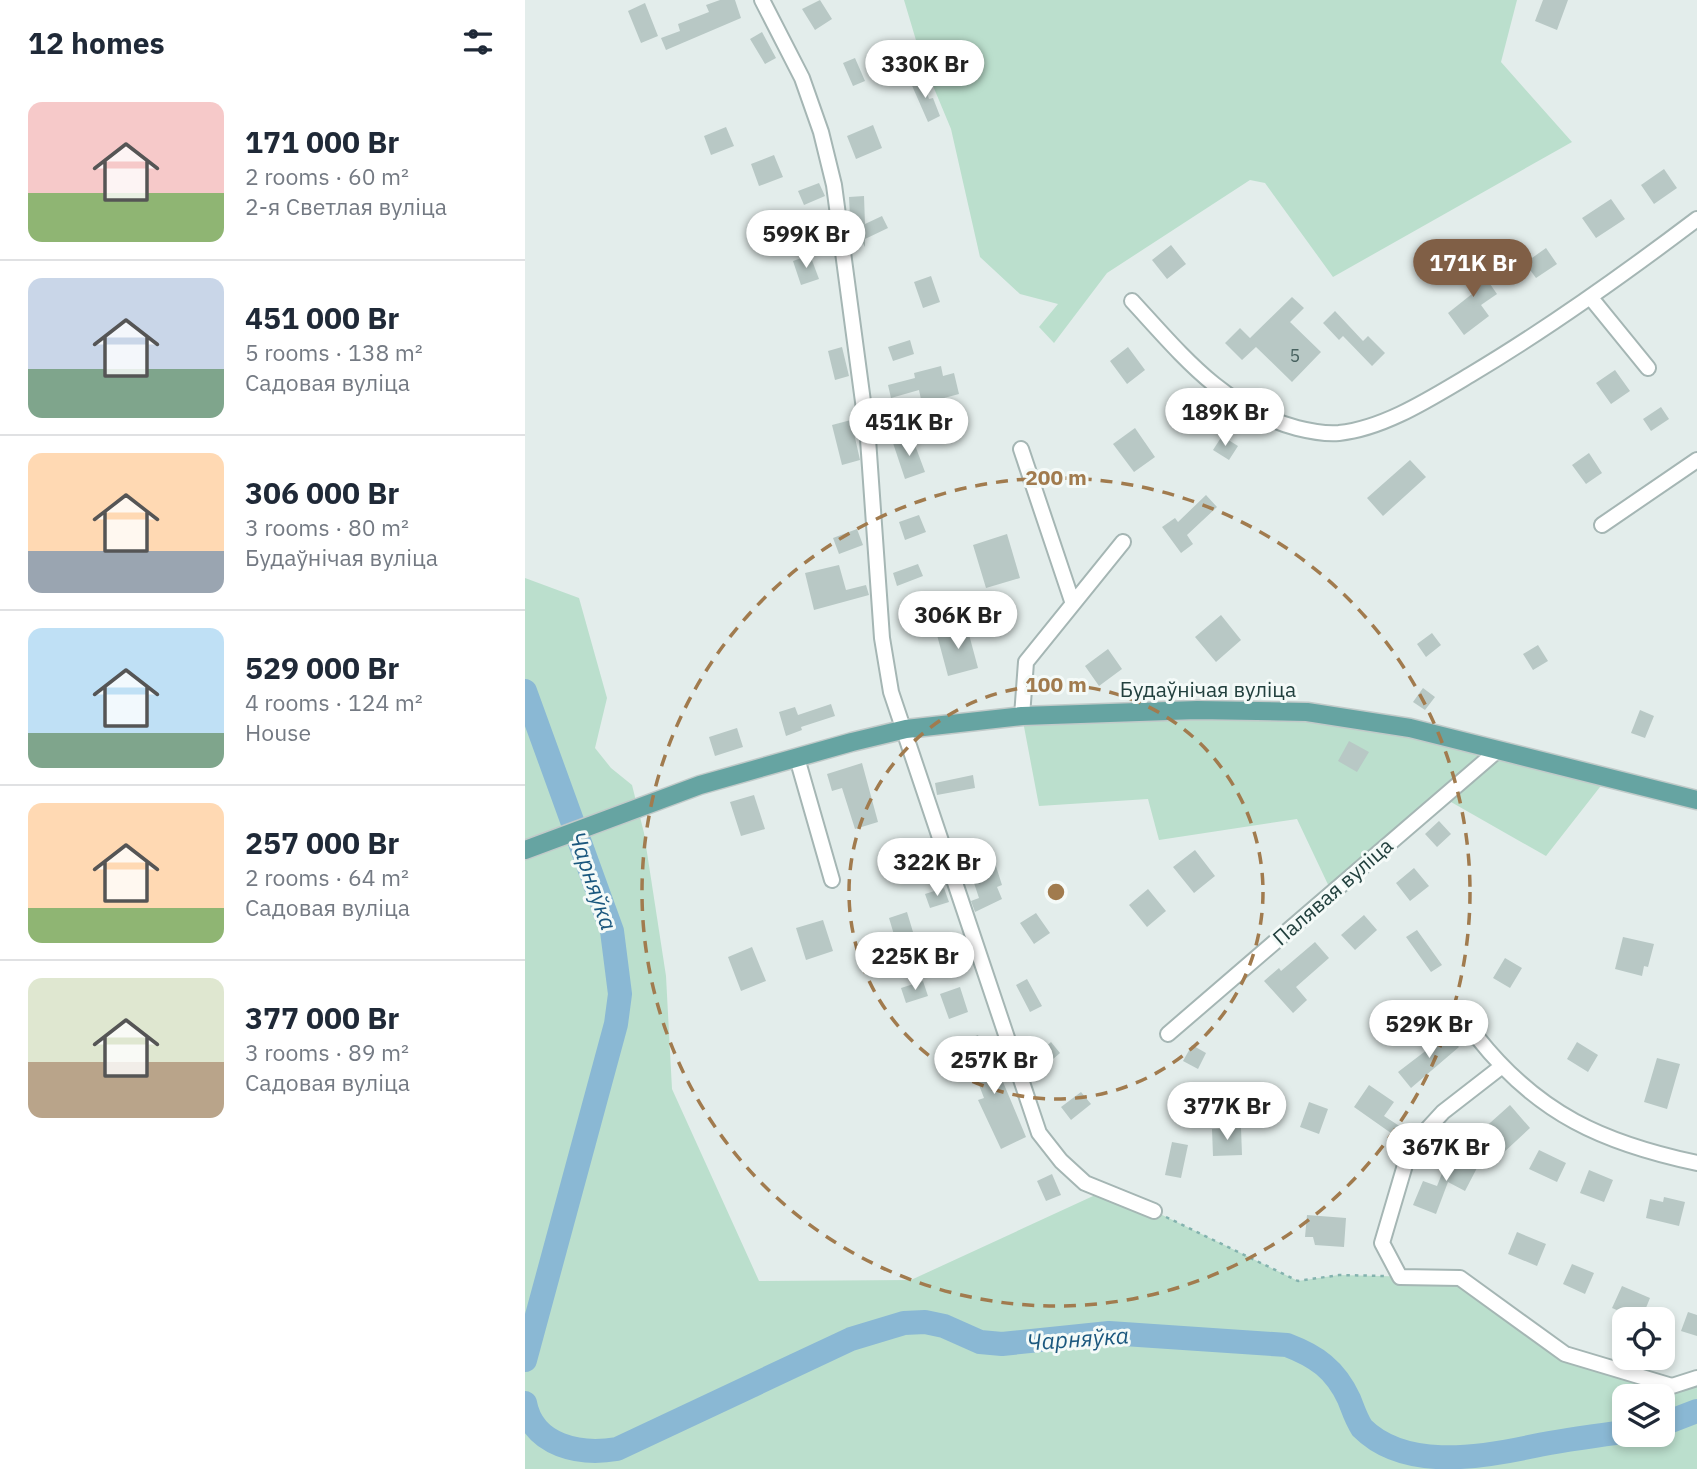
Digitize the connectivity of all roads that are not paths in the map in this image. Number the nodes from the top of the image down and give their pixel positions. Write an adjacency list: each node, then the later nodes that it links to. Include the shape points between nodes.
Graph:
1 (762, 0): 12 (street, via 802,78 834,185 868,439 882,638 891,692)
2 (1697, 219): 3 (street)
3 (1591, 299): 4 (street, via 1425,402 1371,425 1338,433 1297,428 1225,396); 5 (street)
4 (1132, 301)
5 (1648, 368)
6 (1021, 449): 10 (street)
7 (1697, 460): 8 (street)
8 (1602, 525)
9 (1123, 542): 10 (street)
10 (1073, 604): 11 (street, via 1026,662)
11 (1022, 716): 12 (main road, Будаўнічая вуліца); 13 (main road, Будаўнічая вуліца, via 1197,710 1307,712 1410,728)
12 (905, 729): 14 (main road, Будаўнічая вуліца); 22 (street, via 1039,1133 1085,1183)
13 (1498, 750): 15 (main road, Будаўнічая вуліца); 18 (street, Палявая вуліца)
14 (796, 758): 16 (main road, Будаўнічая вуліца, via 638,807); 17 (street)
15 (1697, 800)
16 (525, 850)
17 (832, 880)
18 (1168, 1034)
19 (1477, 1037): 20 (street)
20 (1501, 1067): 21 (street, via 1569,1121 1616,1142); 23 (street, via 1443,1112 1410,1148 1382,1243 1400,1277 1460,1278 1565,1354 1672,1386)
21 (1697, 1163)
22 (1154, 1211)
23 (1697, 1378)

